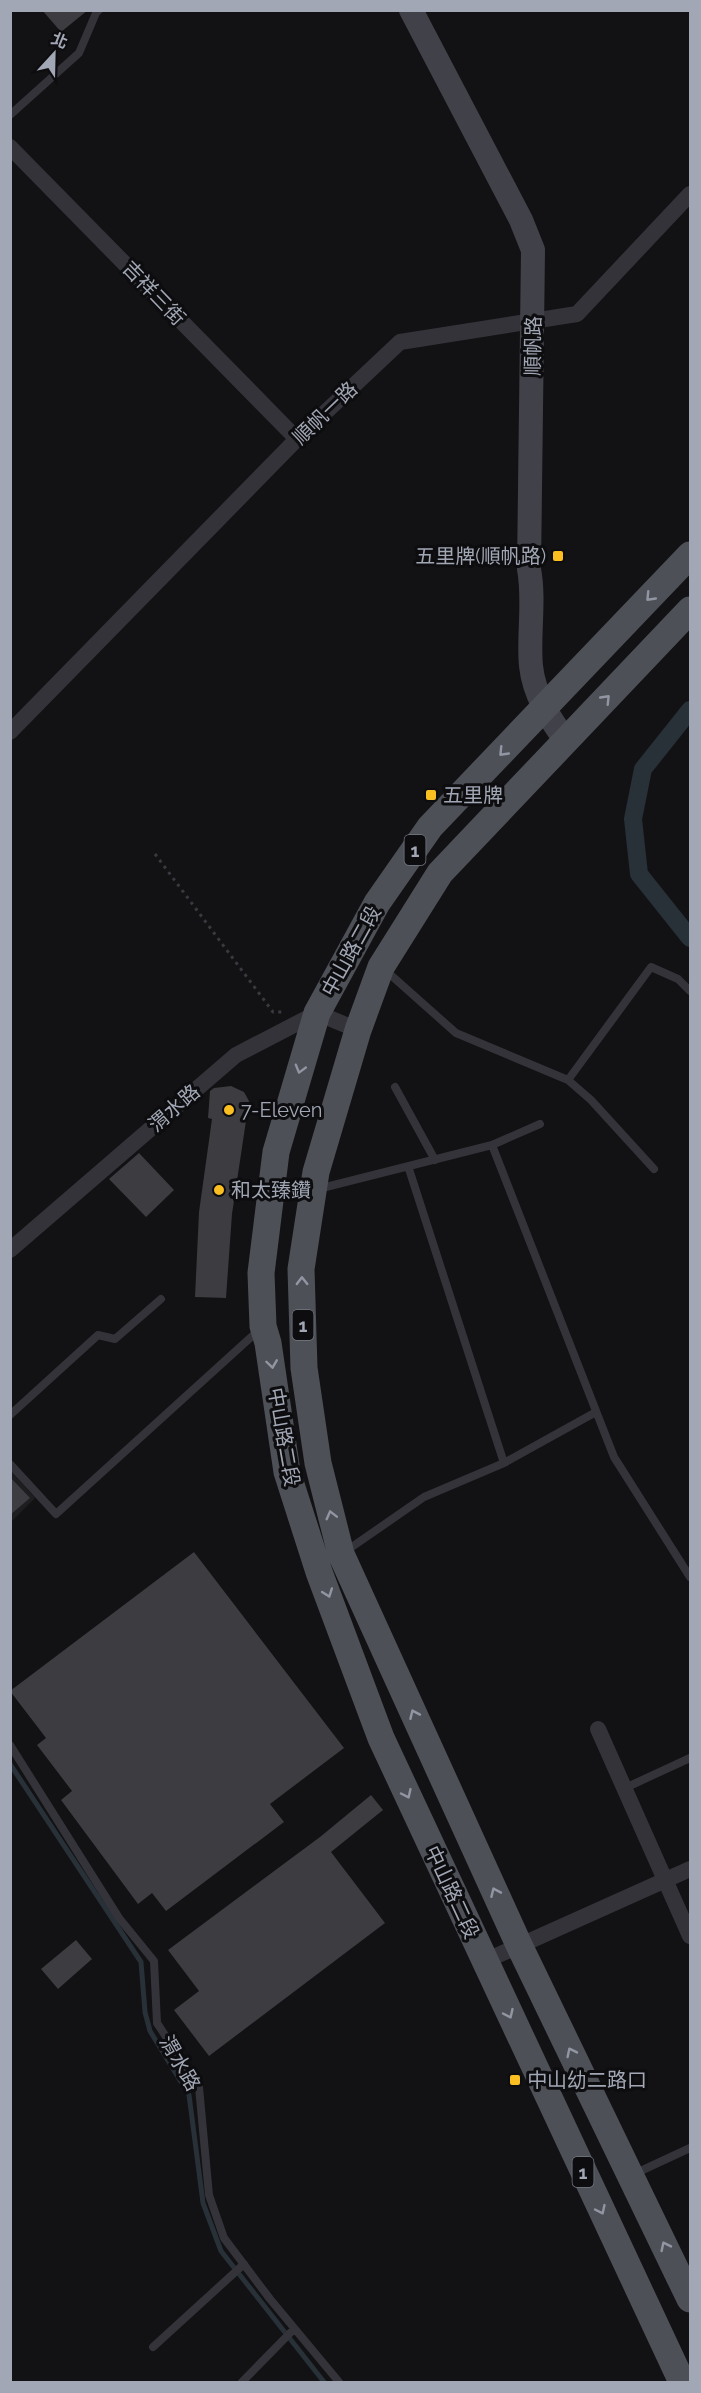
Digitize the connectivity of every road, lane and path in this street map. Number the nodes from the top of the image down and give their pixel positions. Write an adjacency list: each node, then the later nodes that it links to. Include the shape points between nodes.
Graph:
1 (99, 10): 3 (lane, via 79,53)
2 (411, 10): 6 (street, 順帆路, via 521,219 533,250)
3 (10, 115)
4 (10, 147): 7 (street, 吉祥三街)
5 (690, 194): 6 (street, 順帆一路, via 578,314)
6 (533, 322): 7 (street, 順帆一路, via 400,342); 10 (street, 順帆路, via 531,668)
7 (297, 439): 11 (street, 順帆一路)
8 (690, 555): 10 (main road, 中山路二段 / 1, one-way to 10)
9 (690, 610): 12 (main road, 中山路二段 / 1, one-way to 9)
10 (544, 710): 12 (street, 順帆路); 17 (main road, 中山路二段 / 1, one-way to 17, via 430,827 377,903)
11 (10, 732)
12 (566, 741): 14 (main road, 中山路二段 / 1, via 440,873)
13 (155, 854): 16 (path, via 273,1012)
14 (381, 967): 18 (main road, 中山路二段 / 1); 19 (lane, via 456,1033)
15 (690, 991): 19 (lane, via 678,979 651,967)
16 (284, 1012)
17 (317, 1013): 18 (street); 27 (street, 渭水路, via 236,1055); 29 (main road, 中山路二段 / 1, one-way to 29, via 276,1152 261,1273)
18 (358, 1030): 26 (main road, 中山路二段 / 1)
19 (568, 1080): 25 (lane)
20 (395, 1087): 23 (lane)
21 (540, 1124): 22 (lane)
22 (492, 1145): 23 (lane); 30 (lane)
23 (435, 1160): 24 (lane)
24 (408, 1166): 26 (lane); 32 (lane)
25 (654, 1169)
26 (313, 1190): 34 (main road, 中山路二段 / 1, one-way to 26, via 318,1463 304,1368 301,1269)
27 (10, 1250)
28 (161, 1299): 31 (lane, via 115,1339 98,1335)
29 (263, 1326): 33 (lane, via 56,1514); 44 (main road, 中山路二段 / 1, one-way to 44, via 287,1472 320,1572 381,1738)
30 (596, 1412): 32 (lane); 35 (lane, via 614,1457)
31 (10, 1415)
32 (504, 1463): 34 (lane, via 424,1497)
33 (10, 1464)
34 (341, 1554): 43 (main road, 中山路二段 / 1, one-way to 34)
35 (690, 1577)
36 (598, 1729): 39 (street)
37 (10, 1745): 47 (lane, 渭水路, via 119,1918 154,1961 157,2023 199,2087 209,2195 224,2238)
38 (690, 1758): 39 (lane)
39 (625, 1788): 41 (street)
40 (690, 1869): 41 (street)
41 (665, 1880): 42 (street); 43 (street)
42 (690, 1936)
43 (519, 1945): 44 (street); 46 (main road, 中山路二段 / 1, one-way to 43)
44 (485, 1961): 53 (main road, 中山路二段 / 1, one-way to 53)
45 (690, 2148): 46 (lane)
46 (631, 2175): 48 (main road, 中山路二段 / 1, one-way to 46)
47 (244, 2264): 49 (lane, 渭水路); 50 (lane)
48 (690, 2299)
49 (294, 2329): 51 (lane); 52 (lane, 渭水路)
50 (153, 2347)
51 (242, 2382)
52 (339, 2382)
53 (682, 2382)

